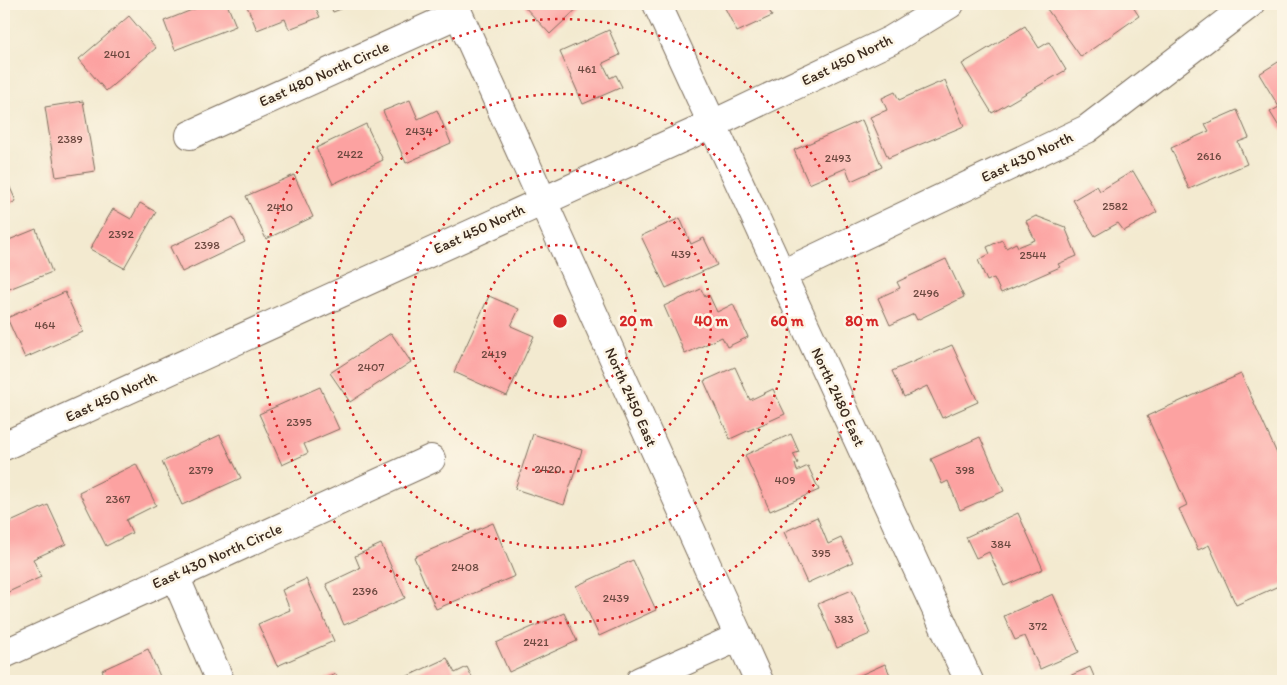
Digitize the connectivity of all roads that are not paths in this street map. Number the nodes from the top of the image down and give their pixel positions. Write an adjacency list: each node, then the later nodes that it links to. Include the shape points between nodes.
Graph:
1 (657, 4): 5 (street, North 2480 East)
2 (950, 4): 5 (street, East 450 North, via 892,40)
3 (1250, 4): 8 (street, East 430 North, via 1087,129)
4 (456, 9): 6 (street, East 480 North Circle); 7 (street, North 2450 East)
5 (713, 124): 7 (street, East 450 North); 8 (street, North 2480 East)
6 (190, 135)
7 (542, 201): 9 (street, East 450 North); 12 (street, North 2450 East)
8 (782, 274): 17 (street, North 2480 East)
9 (4, 444)
10 (431, 459): 11 (street, East 430 North Circle)
11 (174, 576): 13 (street, East 430 North Circle); 14 (street)
12 (739, 637): 15 (street); 16 (street, North 2450 East)
13 (4, 654)
14 (220, 681)
15 (640, 681)
16 (759, 681)
17 (969, 681)

